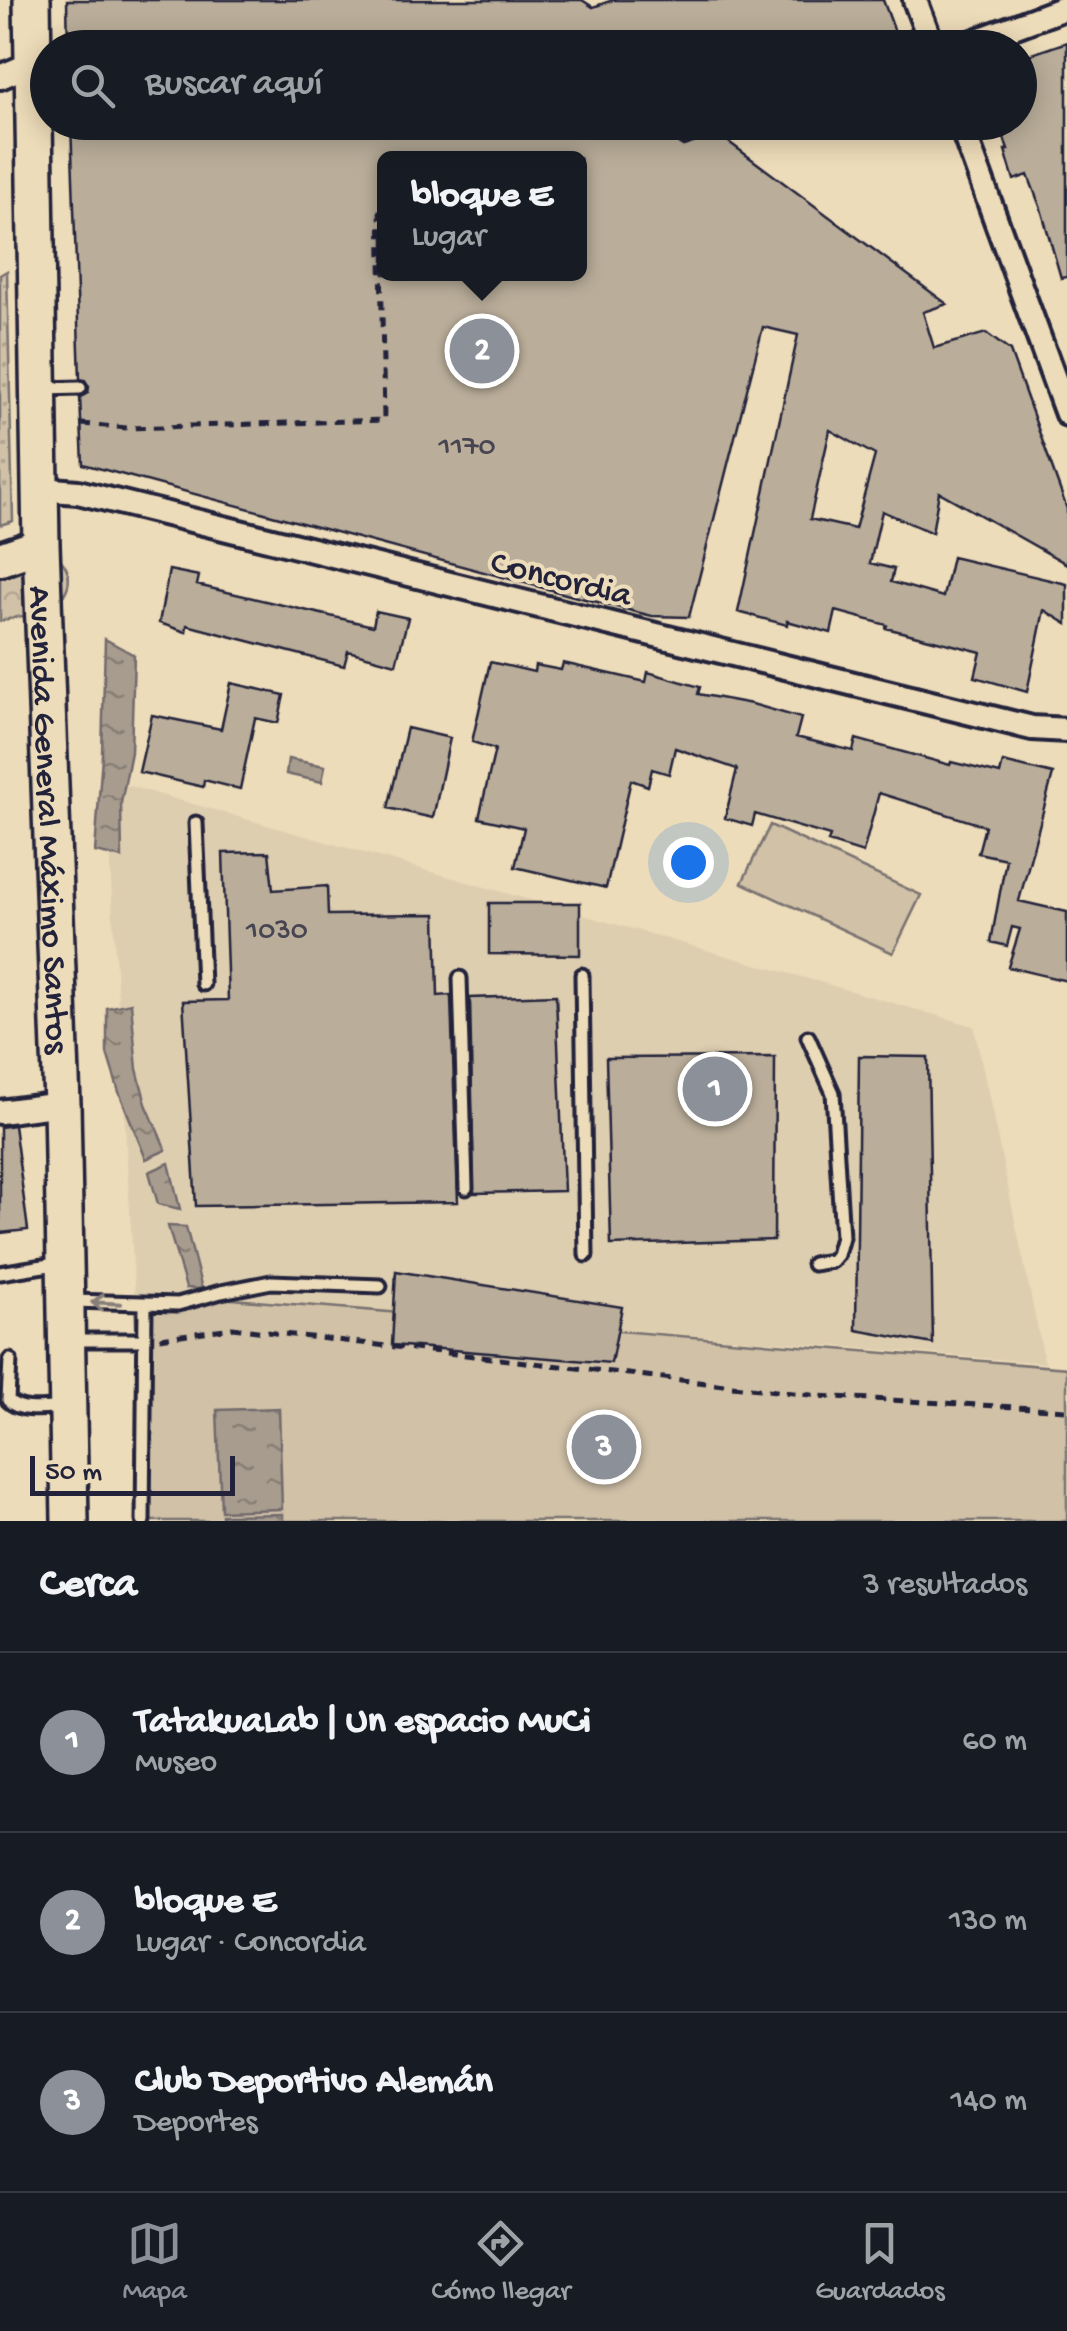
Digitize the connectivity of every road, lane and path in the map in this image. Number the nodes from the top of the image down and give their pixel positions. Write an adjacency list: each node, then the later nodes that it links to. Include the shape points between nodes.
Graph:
1 (32, 0): 4 (main road, Avenida General Máximo Santos)
2 (915, 0): 5 (street)
3 (1067, 7): 6 (street)
4 (32, 30)
5 (926, 30)
6 (1005, 30)
7 (30, 64): 8 (street)
8 (0, 77)
9 (33, 140): 13 (main road, Avenida General Máximo Santos)
10 (967, 140): 14 (street)
11 (381, 281): 15 (path, via 384,420)
12 (80, 388): 13 (lane)
13 (38, 389): 16 (main road, Avenida General Máximo Santos)
14 (1067, 414)
15 (81, 424)
16 (40, 489): 17 (main road, Avenida General Máximo Santos); 19 (street, Concordia, via 78,492 1032,728)
17 (41, 545): 18 (street); 25 (main road, Avenida General Máximo Santos)
18 (0, 559)
19 (1067, 730)
20 (196, 824): 23 (lane)
21 (582, 975): 28 (lane)
22 (460, 978): 27 (lane)
23 (203, 984)
24 (808, 1037): 30 (lane, via 833,1093 842,1237 832,1261)
25 (62, 1104): 26 (street); 29 (main road, Avenida General Máximo Santos)
26 (0, 1112)
27 (466, 1188)
28 (586, 1255)
29 (66, 1263): 31 (lane); 33 (main road, Avenida General Máximo Santos)
30 (813, 1264)
31 (0, 1273)
32 (380, 1286): 34 (lane, via 271,1282 178,1304)
33 (67, 1301): 34 (lane, one-way to 33); 35 (main road, Avenida General Máximo Santos)
34 (144, 1305): 36 (lane)
35 (68, 1340): 36 (lane); 38 (main road, Avenida General Máximo Santos)
36 (144, 1340): 39 (path, via 232,1328 819,1396); 41 (lane)
37 (10, 1360): 38 (lane, via 11,1405)
38 (68, 1407): 40 (main road, Avenida General Máximo Santos)
39 (1067, 1410)
40 (70, 1521)
41 (143, 1521)

